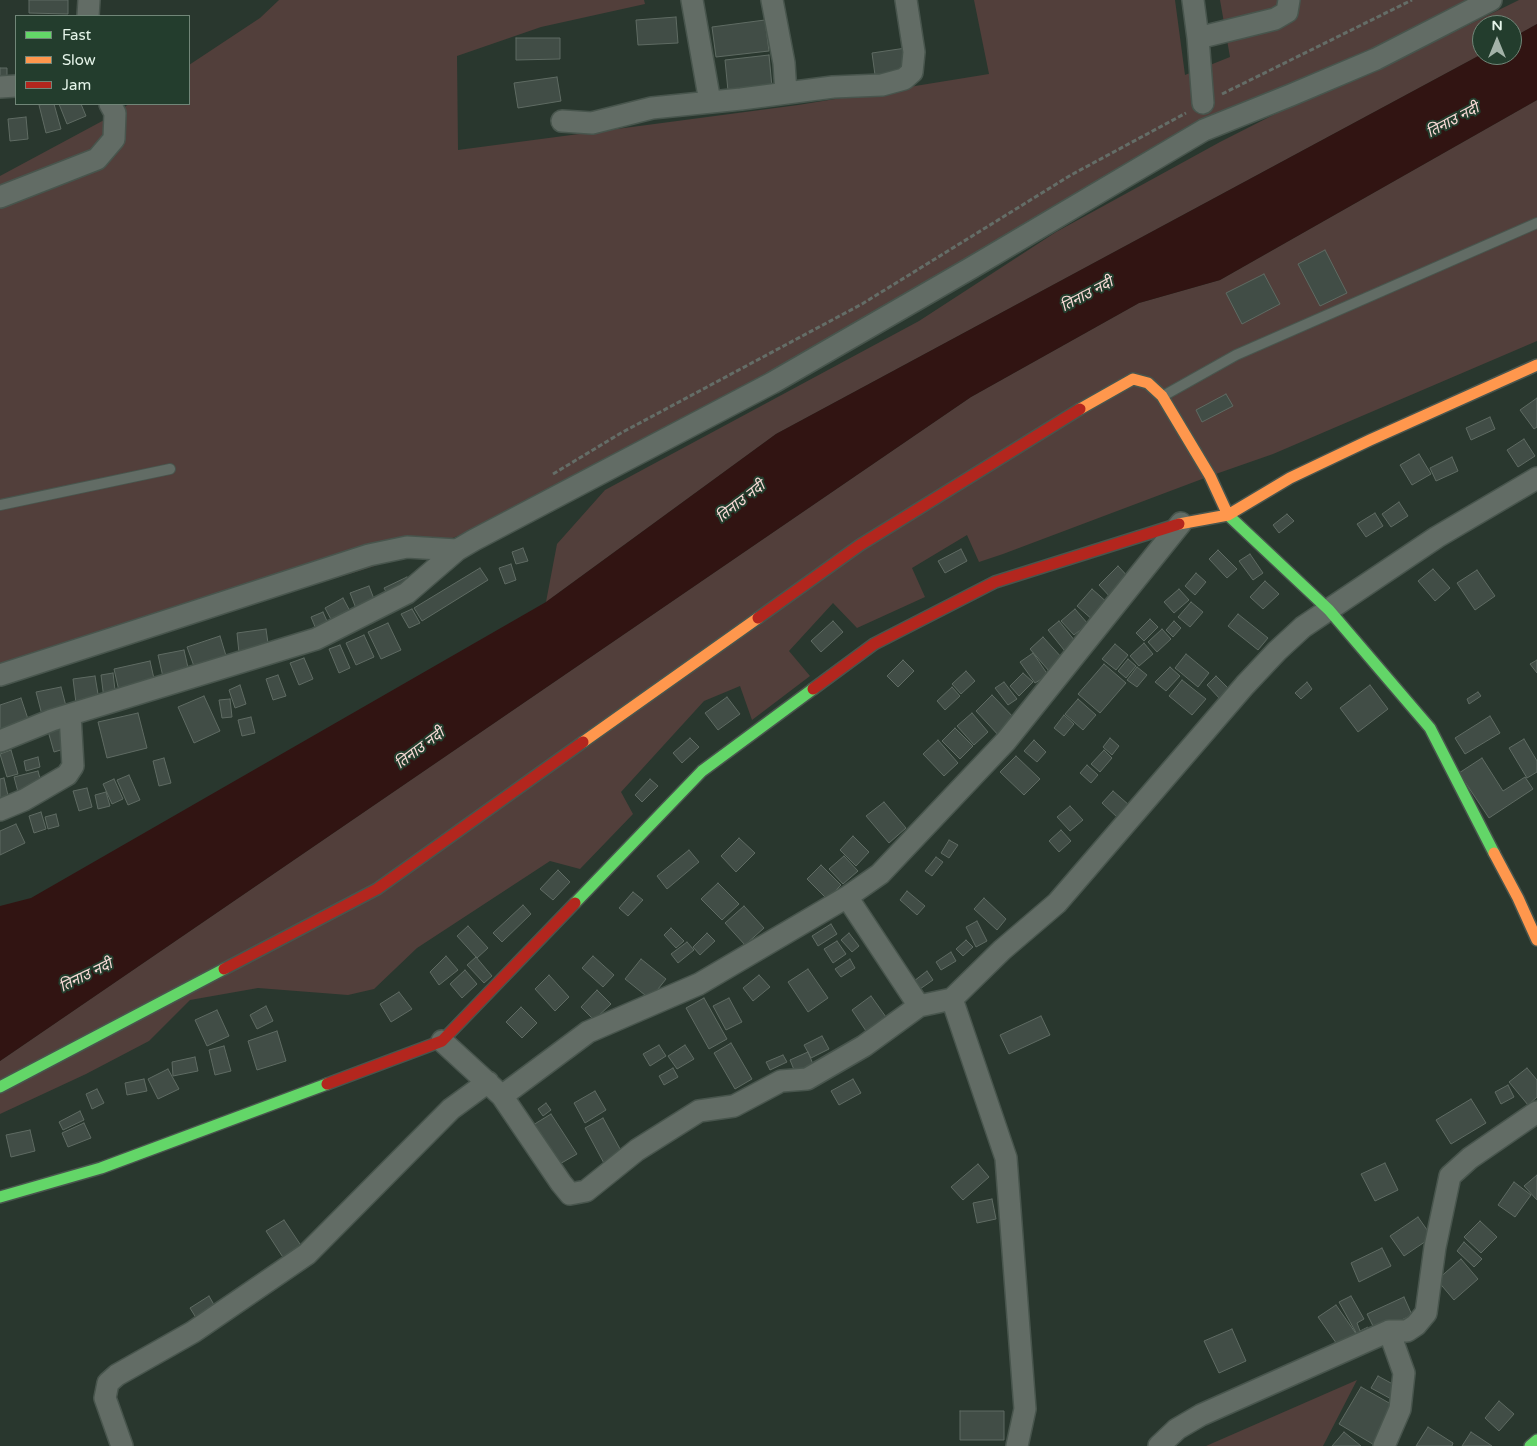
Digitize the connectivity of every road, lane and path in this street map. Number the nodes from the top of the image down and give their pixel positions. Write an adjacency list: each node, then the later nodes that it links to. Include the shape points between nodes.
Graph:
1 (88, 0): 9 (street)
2 (692, 0): 14 (street)
3 (772, 0): 13 (street)
4 (906, 0): 13 (street, via 914,52 912,72 904,80 882,85)
5 (1193, 0): 10 (street)
6 (1289, 0): 10 (street, via 1286,12 1275,19)
7 (1412, 0): 15 (path)
8 (1491, 0): 28 (street, via 1376,59 1204,130 772,383)
9 (88, 15)
10 (1198, 38): 15 (street)
11 (15, 86): 12 (street)
12 (0, 87)
13 (786, 93): 14 (street)
14 (710, 102): 17 (street, via 652,108 592,123)
15 (1203, 103): 23 (path, via 1071,176 862,304)
16 (111, 105): 18 (street, via 115,113 114,139 97,160)
17 (562, 121)
18 (0, 197)
19 (1537, 223): 21 (lane, via 1236,355)
20 (1537, 365): 26 (street, via 1290,478)
21 (1162, 396): 26 (street, via 1210,476); 39 (street, via 1148,383 1133,379 1104,394 860,545 377,889)
22 (170, 469): 25 (lane)
23 (548, 476)
24 (1537, 478): 29 (street, via 1437,536)
25 (0, 506)
26 (1228, 515): 27 (street); 29 (street)
27 (1181, 523): 34 (street, via 1006,741 880,874); 38 (street, via 995,582 874,644 702,771)
28 (457, 550): 30 (street, via 407,547 369,555); 31 (street, via 407,593 316,639)
29 (1329, 610): 35 (street, via 1430,728); 36 (street, via 1276,652 1057,903)
30 (0, 675)
31 (70, 715): 32 (street); 33 (street, via 73,766 67,775)
32 (0, 741)
33 (0, 810)
34 (847, 897): 37 (street); 40 (street, via 699,984 588,1032)
35 (1537, 940)
36 (952, 999): 37 (street); 46 (street, via 1006,1158 1025,1409)
37 (919, 1006): 40 (street, via 864,1046 807,1079 781,1081 734,1106 699,1111 636,1150 586,1191 570,1194 561,1184)
38 (442, 1041): 40 (street); 42 (street, via 100,1168)
39 (0, 1087)
40 (495, 1089): 45 (street, via 451,1109 307,1254 193,1332 108,1383 105,1398)
41 (1537, 1112): 43 (street, via 1470,1158 1450,1176 1426,1313 1407,1331)
42 (0, 1197)
43 (1389, 1331): 47 (street, via 1201,1415 1177,1429); 48 (street, via 1404,1373 1400,1409)
44 (1537, 1440): 49 (street)
45 (122, 1446)
46 (1017, 1446)
47 (1159, 1446)
48 (1384, 1446)
49 (1530, 1446)

